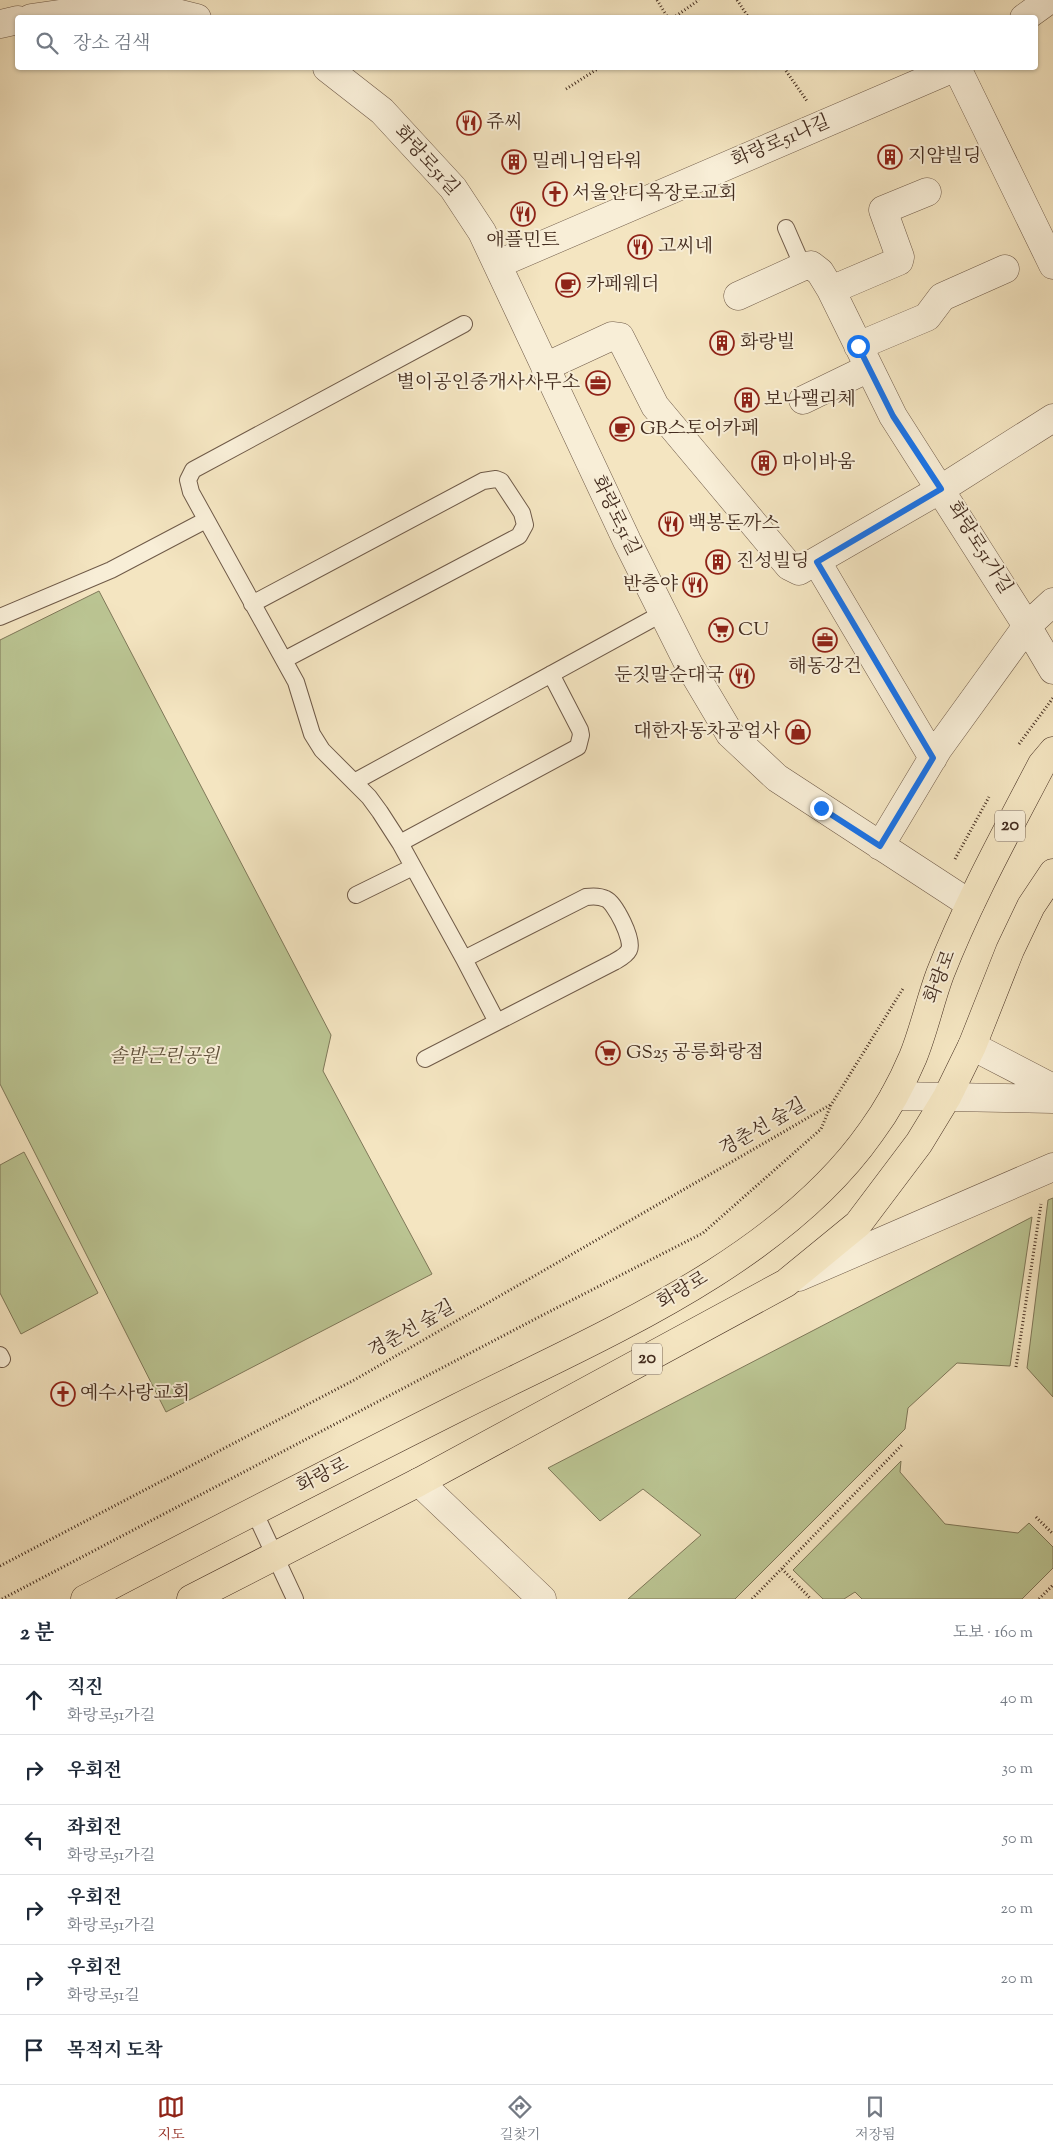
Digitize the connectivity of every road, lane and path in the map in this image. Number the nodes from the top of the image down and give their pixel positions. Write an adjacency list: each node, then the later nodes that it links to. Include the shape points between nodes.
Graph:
1 (656, 0): 8 (path)
2 (700, 0): 9 (path)
3 (737, 0): 10 (path)
4 (1049, 0): 11 (street)
5 (161, 4): 6 (street); 7 (street)
6 (53, 15)
7 (189, 15)
8 (666, 15)
9 (678, 15)
10 (747, 15)
11 (1028, 15)
12 (15, 21): 13 (street)
13 (0, 24)
14 (330, 70): 23 (street, 화랑로51길, via 382,111 453,188 482,232)
15 (596, 70): 19 (path)
16 (785, 70): 20 (path)
17 (951, 70): 23 (street, 화랑로51나길)
18 (957, 70): 24 (street)
19 (566, 89)
20 (810, 106)
21 (927, 192): 27 (street, via 884,210 899,261)
22 (786, 228): 25 (lane)
23 (498, 264): 31 (street, 화랑로51길)
24 (1053, 265)
25 (803, 267): 27 (street, 화랑로51가길, via 816,267); 28 (street)
26 (1005, 269): 30 (street, via 942,297 927,316)
27 (830, 290): 30 (street, 화랑로51가길)
28 (738, 296)
29 (464, 324): 35 (lane, via 193,470 188,484)
30 (864, 357): 32 (street); 34 (street, 화랑로51가길, via 893,416)
31 (545, 367): 36 (street, via 612,336 620,337 655,406 789,566 799,571); 39 (street, 화랑로51길)
32 (803, 400)
33 (1053, 418): 34 (street)
34 (941, 489): 36 (street); 41 (street, 화랑로51가길)
35 (206, 520): 38 (lane); 40 (lane, via 111,570)
36 (817, 562): 46 (street)
37 (1053, 602): 41 (street)
38 (252, 604): 42 (lane); 42 (lane, via 483,481 501,481 522,513 525,525 519,536)
39 (663, 613): 44 (lane); 49 (street, 화랑로51길, via 722,722 736,740 777,778)
40 (0, 617)
41 (1027, 626): 43 (street, 화랑로51가길); 46 (street)
42 (284, 660): 47 (lane, via 296,682 312,734 322,750)
43 (1053, 670)
44 (552, 674): 47 (lane); 48 (lane, via 580,730 578,747)
45 (1053, 751): 53 (main road, 화랑로 / 20, via 1042,764)
46 (933, 758): 49 (street)
47 (354, 782): 48 (lane, via 380,812)
48 (400, 843): 50 (lane)
49 (880, 846): 53 (street, 화랑로51길)
50 (413, 867): 52 (lane); 54 (lane)
51 (1053, 873): 56 (main road, 20, via 1031,906 1010,950)
52 (356, 895)
53 (970, 904): 59 (main road, 화랑로 / 20, via 939,976 913,1055)
54 (464, 958): 55 (lane); 55 (lane, via 593,896 608,899 629,937 629,950 624,957)
55 (497, 1022): 57 (lane)
56 (972, 1046): 58 (street); 60 (main road, 20)
57 (425, 1059)
58 (1053, 1088)
59 (894, 1096): 60 (street); 67 (main road, 화랑로 / 20, via 870,1134 832,1180 790,1219 689,1288)
60 (947, 1097): 61 (street); 63 (main road, 20, via 920,1143 858,1224)
61 (1053, 1099)
62 (1050, 1169): 63 (street); 64 (path)
63 (786, 1283): 66 (main road, 20)
64 (1016, 1367)
65 (902, 1445): 72 (path)
66 (419, 1482): 70 (main road, 20); 78 (street)
67 (254, 1511): 70 (lane); 75 (main road, 화랑로 / 20)
68 (1036, 1517): 69 (path)
69 (1053, 1534)
70 (275, 1555): 76 (main road, 20); 77 (lane)
71 (0, 1566): 74 (path, 경춘선 숲길, via 356,1379 830,1105 821,1129 702,1233)
72 (782, 1569): 79 (path); 80 (path)
73 (1053, 1585): 81 (path)
74 (2, 1599)
75 (85, 1599)
76 (191, 1599)
77 (295, 1599)
78 (542, 1599)
79 (752, 1599)
80 (811, 1599)
81 (1039, 1599)

